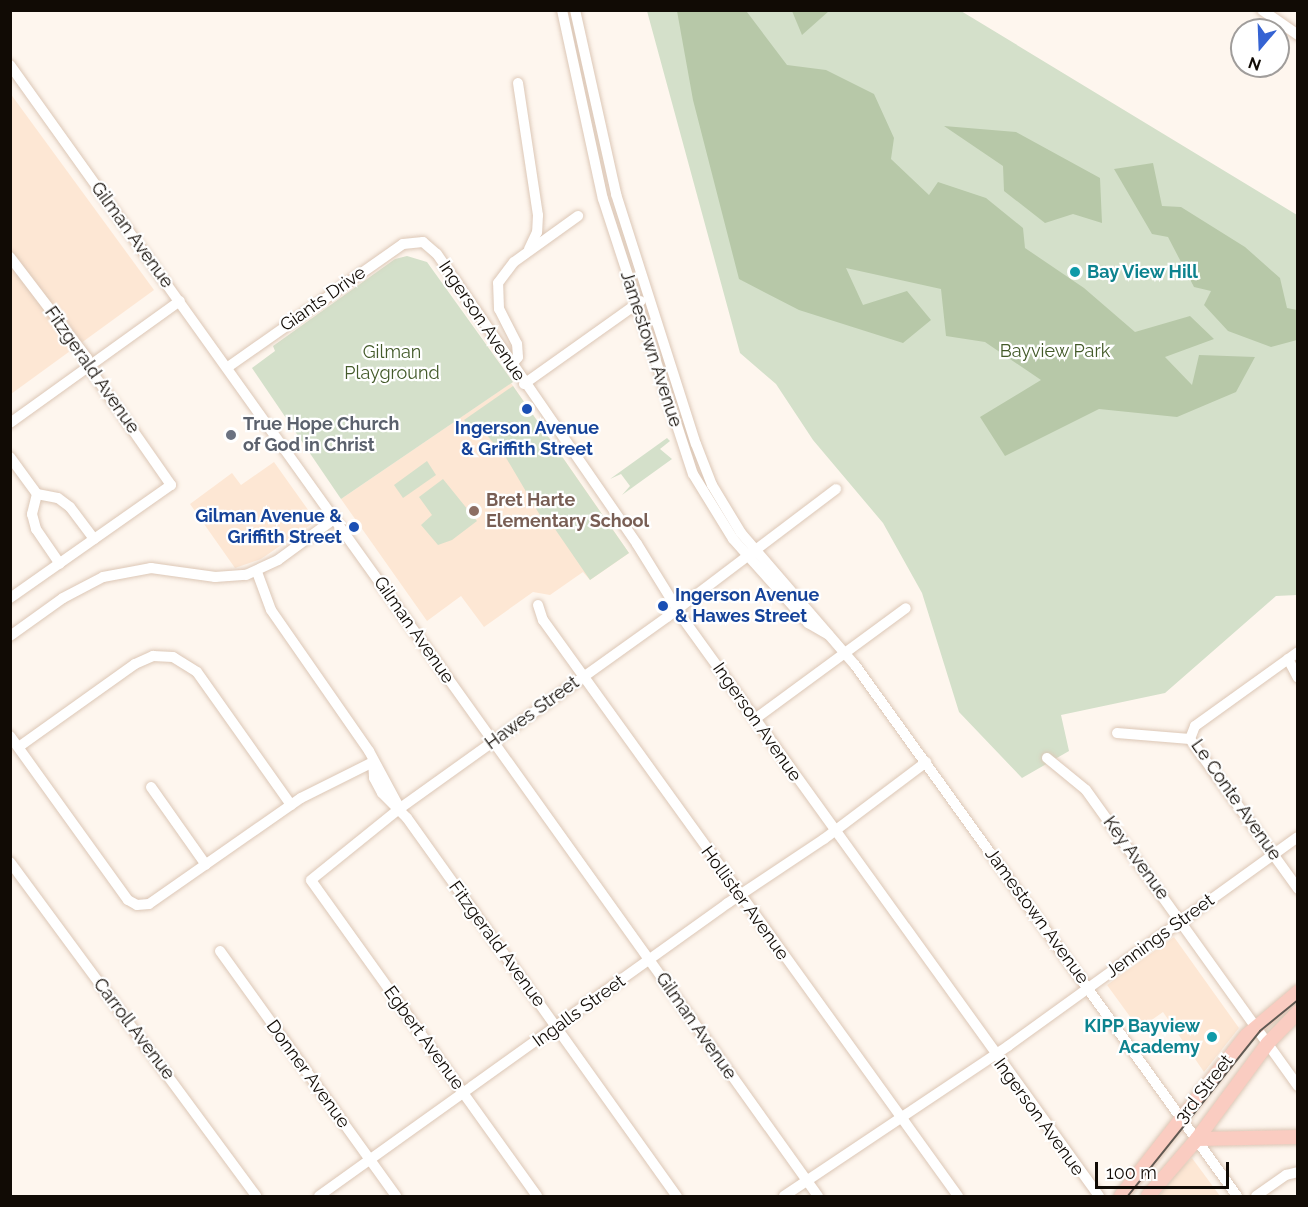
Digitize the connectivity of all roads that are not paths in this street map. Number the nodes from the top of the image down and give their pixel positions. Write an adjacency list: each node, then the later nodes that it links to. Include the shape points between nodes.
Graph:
1 (561, 10): 6 (street, Jamestown Avenue)
2 (575, 10): 5 (street, Jamestown Avenue)
3 (1262, 10): 4 (street)
4 (1298, 35)
5 (580, 37): 6 (street); 10 (street, Jamestown Avenue)
6 (567, 39): 11 (street, Jamestown Avenue)
7 (10, 64): 8 (street, Gilman Avenue)
8 (15, 81): 17 (street, Gilman Avenue)
9 (518, 83): 14 (street, via 538,224 534,240)
10 (616, 197): 11 (street); 16 (street, Jamestown Avenue)
11 (603, 199): 18 (street, Jamestown Avenue)
12 (579, 216): 14 (street)
13 (423, 242): 19 (street, Ingerson Avenue, via 436,254); 21 (street, Giants Drive, via 399,246)
14 (523, 256): 19 (street, via 502,275 496,291 499,309 517,344 518,357)
15 (10, 257): 20 (street, Fitzgerald Avenue)
16 (648, 296): 18 (street); 29 (street, Jamestown Avenue, via 705,469)
17 (180, 301): 20 (street); 21 (street, Gilman Avenue)
18 (637, 303): 22 (street); 29 (street, Jamestown Avenue, via 693,474 711,507)
19 (512, 364): 22 (street, Ingerson Avenue)
20 (90, 365): 23 (street); 28 (street, Fitzgerald Avenue, via 171,485)
21 (228, 367): 27 (street, Gilman Avenue)
22 (524, 384): 35 (street, Ingerson Avenue)
23 (10, 423)
24 (10, 457): 26 (street)
25 (836, 489): 29 (street, Hawes Street)
26 (37, 494): 28 (street, via 58,498 70,507); 30 (street, via 32,514 36,529)
27 (334, 519): 31 (street); 46 (street, Gilman Avenue)
28 (94, 538): 30 (street)
29 (752, 553): 35 (street, Hawes Street); 38 (street, Jamestown Avenue, via 808,623 834,638)
30 (60, 564): 32 (street)
31 (257, 572): 36 (street, via 226,578 167,568 118,572 76,590); 49 (street, Fitzgerald Avenue, via 271,610)
32 (10, 598)
33 (538, 605): 40 (street, Hollister Avenue, via 543,620)
34 (906, 608): 38 (street)
35 (678, 609): 40 (street, Hawes Street); 42 (street, Ingerson Avenue)
36 (10, 636)
37 (1298, 652): 39 (street, Le Conte Avenue)
38 (847, 653): 42 (street); 50 (street, Jamestown Avenue)
39 (1288, 659): 41 (street); 45 (street, Le Conte Avenue, via 1195,726)
40 (583, 676): 46 (street, Hawes Street); 61 (street, Hollister Avenue)
41 (1298, 678)
42 (755, 719): 54 (street, Ingerson Avenue)
43 (1117, 733): 45 (street)
44 (10, 736): 47 (street)
45 (1190, 739): 56 (street, Le Conte Avenue)
46 (493, 741): 53 (street, Hawes Street); 64 (street, Gilman Avenue)
47 (20, 746): 52 (street, via 135,664 153,656 173,657 197,672); 58 (street, via 132,903 149,904)
48 (1047, 758): 62 (street, Key Avenue, via 1086,790)
49 (373, 762): 52 (street); 53 (street, Fitzgerald Avenue)
50 (926, 762): 54 (street, Ingalls Street); 65 (street, Jamestown Avenue)
51 (151, 787): 58 (street)
52 (291, 805): 58 (street)
53 (399, 809): 59 (street, Hawes Street); 69 (street, Fitzgerald Avenue)
54 (835, 831): 61 (street, Ingalls Street); 71 (street, Ingerson Avenue)
55 (1298, 837): 56 (street, Jennings Street)
56 (1273, 855): 60 (street, Le Conte Avenue); 62 (street, Jennings Street)
57 (10, 862): 82 (street, Carroll Avenue)
58 (206, 865)
59 (311, 879): 73 (street, Egbert Avenue)
60 (1298, 889)
61 (740, 895): 64 (street, Ingalls Street); 74 (street, Hollister Avenue)
62 (1181, 921): 65 (street, Jennings Street); 68 (street, Key Avenue)
63 (220, 951): 78 (street, Donner Avenue)
64 (649, 960): 69 (street, Ingalls Street); 80 (street, Gilman Avenue)
65 (1089, 987): 71 (street, Jennings Street); 75 (street, Jamestown Avenue)
66 (1298, 992): 68 (main road, 3rd Street)
67 (1298, 1012): 70 (main road, 3rd Street)
68 (1256, 1026): 70 (street, Key Avenue); 75 (main road, 3rd Street)
69 (557, 1027): 73 (street, Ingalls Street); 86 (street, Fitzgerald Avenue)
70 (1268, 1043): 72 (street, Key Avenue); 77 (main road, 3rd Street)
71 (993, 1053): 74 (street, Jennings Street); 90 (street, Ingerson Avenue)
72 (1298, 1086)
73 (464, 1094): 78 (street, Ingalls Street); 85 (street, Egbert Avenue)
74 (900, 1117): 80 (street, Jennings Street); 89 (street, Hollister Avenue)
75 (1182, 1117): 77 (street, Jamestown Avenue); 91 (main road, 3rd Street)
76 (1298, 1137): 77 (main road)
77 (1197, 1139): 81 (main road, 3rd Street); 92 (street, Jamestown Avenue)
78 (370, 1160): 83 (street, Ingalls Street); 84 (street, Donner Avenue)
79 (1298, 1172): 93 (street, via 1286,1175)
80 (806, 1181): 87 (street, Jennings Street); 88 (street, Gilman Avenue)
81 (1149, 1196)
82 (256, 1197)
83 (319, 1197)
84 (396, 1197)
85 (537, 1197)
86 (677, 1197)
87 (784, 1197)
88 (818, 1197)
89 (958, 1197)
90 (1099, 1197)
91 (1121, 1197)
92 (1238, 1197)
93 (1256, 1197)

